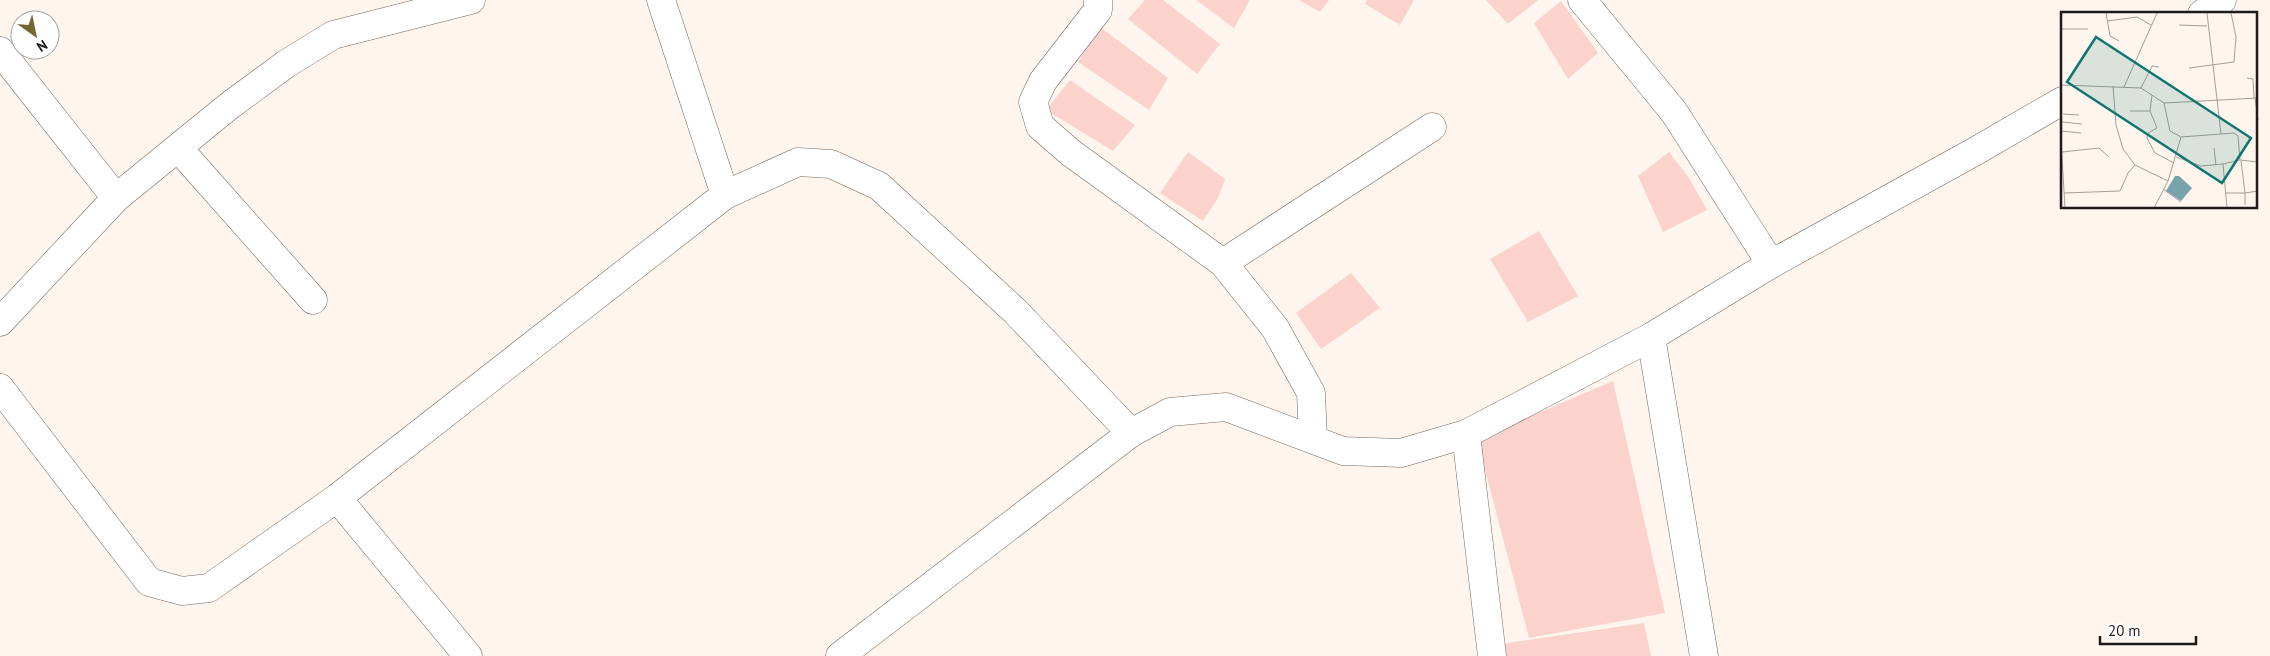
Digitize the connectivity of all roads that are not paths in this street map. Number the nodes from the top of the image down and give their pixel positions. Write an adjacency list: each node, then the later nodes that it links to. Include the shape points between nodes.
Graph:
1 (472, 0): 10 (street, via 333,35 228,106)
2 (661, 0): 11 (street)
3 (1098, 0): 13 (street, via 1098,10 1043,80 1036,95 1033,102 1040,126 1071,153)
4 (1582, 0): 14 (street, via 1674,112)
5 (2222, 0): 6 (street)
6 (2205, 12)
7 (0, 51): 12 (street)
8 (2061, 101): 14 (street)
9 (1432, 127): 13 (street)
10 (178, 148): 12 (street); 15 (street)
11 (725, 195): 19 (street, via 798,162 831,164 879,186 1015,311); 22 (street)
12 (116, 198): 16 (street)
13 (1223, 263): 21 (street, via 1276,328 1311,393)
14 (1771, 264): 17 (street)
15 (313, 300)
16 (0, 322)
17 (1651, 337): 20 (street); 26 (street)
18 (0, 388): 22 (street, via 149,582 182,591 209,588)
19 (1132, 433): 21 (street, via 1170,412 1226,407); 24 (street)
20 (1466, 434): 21 (street, via 1401,454 1342,452); 25 (street)
21 (1313, 439)
22 (337, 498): 23 (street)
23 (468, 656)
24 (840, 656)
25 (1492, 656)
26 (1704, 656)

